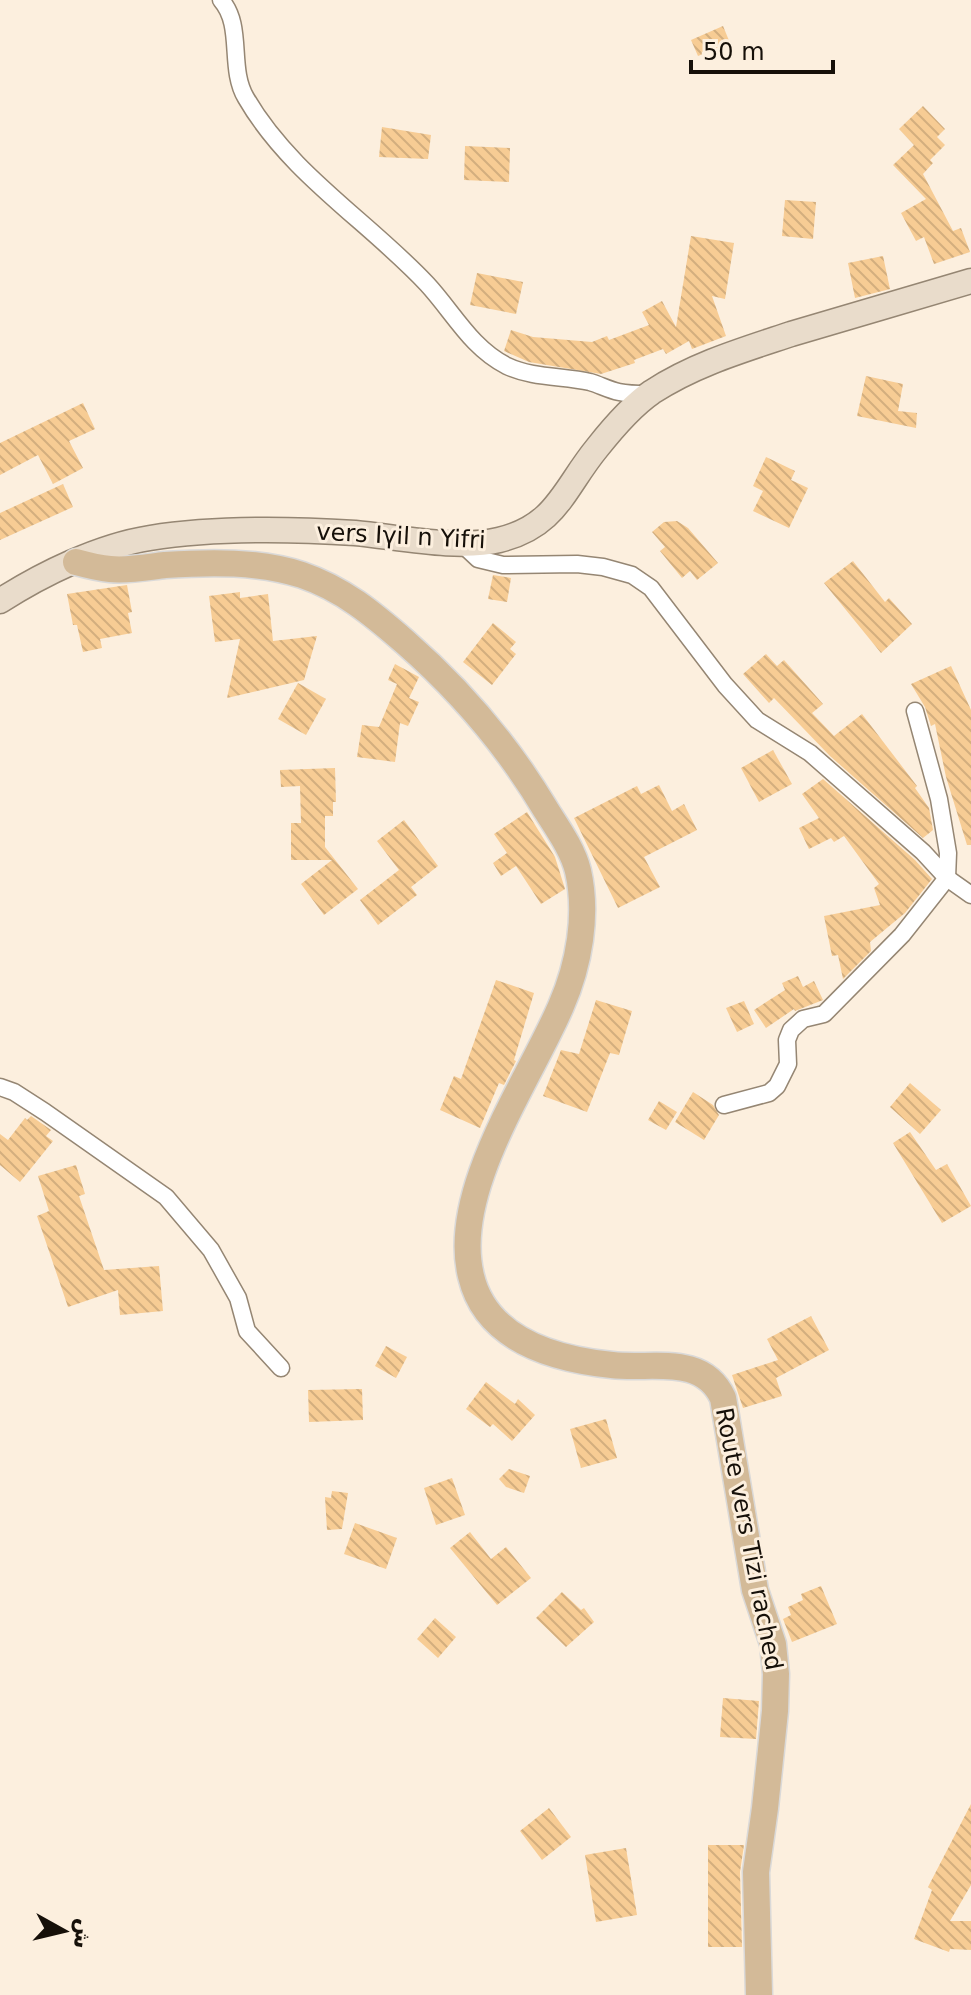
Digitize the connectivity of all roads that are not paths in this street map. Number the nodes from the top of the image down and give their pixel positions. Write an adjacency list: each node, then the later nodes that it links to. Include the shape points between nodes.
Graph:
1 (221, 0): 3 (street, via 232,15 244,96 275,140 427,285 488,354 520,370)
2 (971, 281): 3 (main road, vers Iγil n Yifri, via 745,350 682,374)
3 (649, 394): 4 (main road, vers Iγil n Yifri, via 596,449 544,520 497,541)
4 (461, 543): 5 (main road, vers Iγil n Yifri, via 352,533 213,533 149,538); 8 (street, via 478,559 503,565 603,567 632,575 651,588 757,720 810,753)
5 (76, 562): 6 (main road, vers Iγil n Yifri, via 34,579); 13 (main road, Route vers Tizi rached, via 112,569 264,566 343,591 446,678 501,742 563,838 577,869 583,909 579,945 561,1008 494,1142 469,1229 471,1279 501,1329 532,1348 615,1366 686,1368 711,1379 723,1398 755,1590 773,1644 776,1674 756,1872)
6 (0, 601)
7 (915, 711): 8 (street, via 939,799)
8 (947, 878): 9 (street); 11 (street, via 902,935 824,1014 803,1019 791,1030 788,1064 777,1086)
9 (971, 895)
10 (0, 1087): 12 (street, via 45,1112 166,1197 211,1250 238,1298 247,1331)
11 (724, 1105)
12 (281, 1368)
13 (759, 1995)

